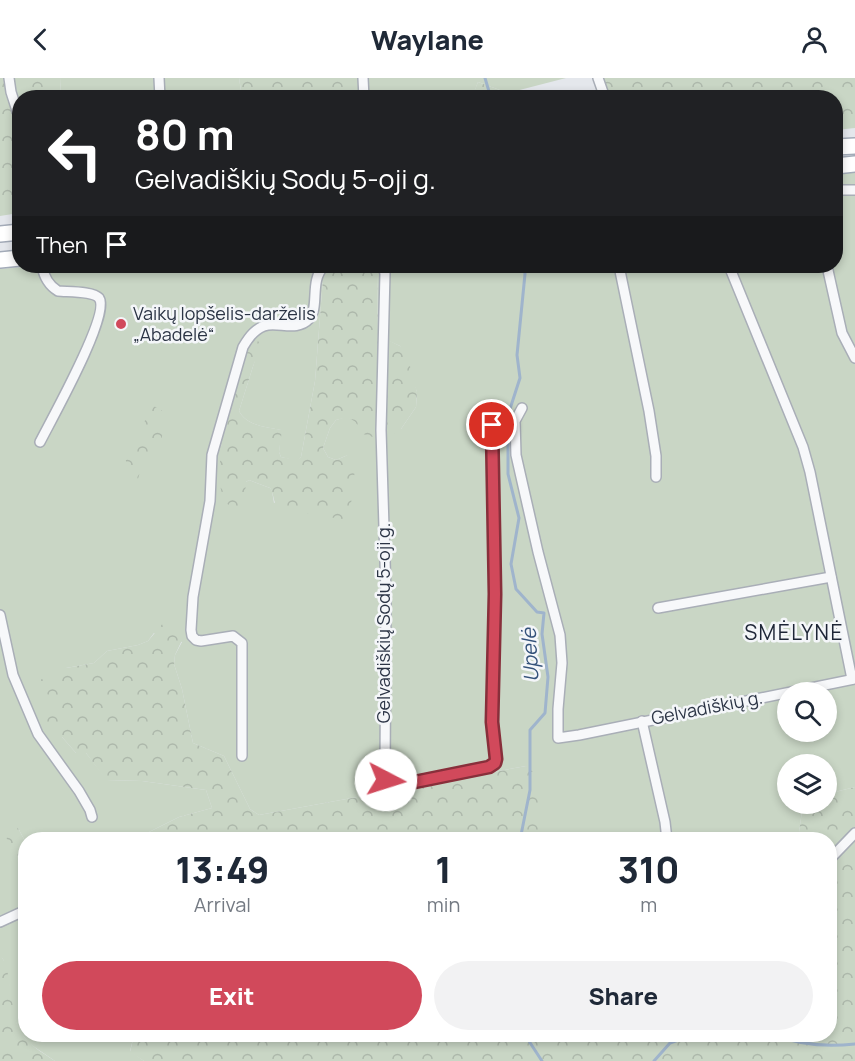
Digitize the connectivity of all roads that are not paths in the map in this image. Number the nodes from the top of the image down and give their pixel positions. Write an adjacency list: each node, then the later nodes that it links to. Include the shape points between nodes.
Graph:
1 (43, 273): 10 (street, via 54,289 88,293 100,299 101,304 84,355)
2 (318, 273): 17 (street, via 309,319 295,326 267,325 250,336 243,347 212,455 210,501 191,630 196,640 233,636 242,643)
3 (385, 273): 9 (street, Gelvadiškių Sodų 5-oji g., via 381,430 386,593 385,775 389,785 495,763)
4 (620, 273): 11 (street, via 649,411)
5 (732, 273): 12 (street, via 803,447)
6 (829, 273): 7 (street, via 842,333)
7 (855, 358)
8 (522, 408): 16 (street, Gelvadiškių g., via 515,421 516,455 561,634 558,738)
9 (492, 425)
10 (40, 442)
11 (656, 477)
12 (831, 577): 13 (street); 15 (street)
13 (658, 608)
14 (0, 615): 18 (street, via 13,675 38,734 79,791)
15 (854, 679): 16 (street, Gelvadiškių g.)
16 (642, 722): 19 (street)
17 (242, 756)
18 (92, 817)
19 (666, 832)
20 (855, 833): 21 (street)
21 (837, 852)
22 (18, 914): 23 (street)
23 (0, 922)

